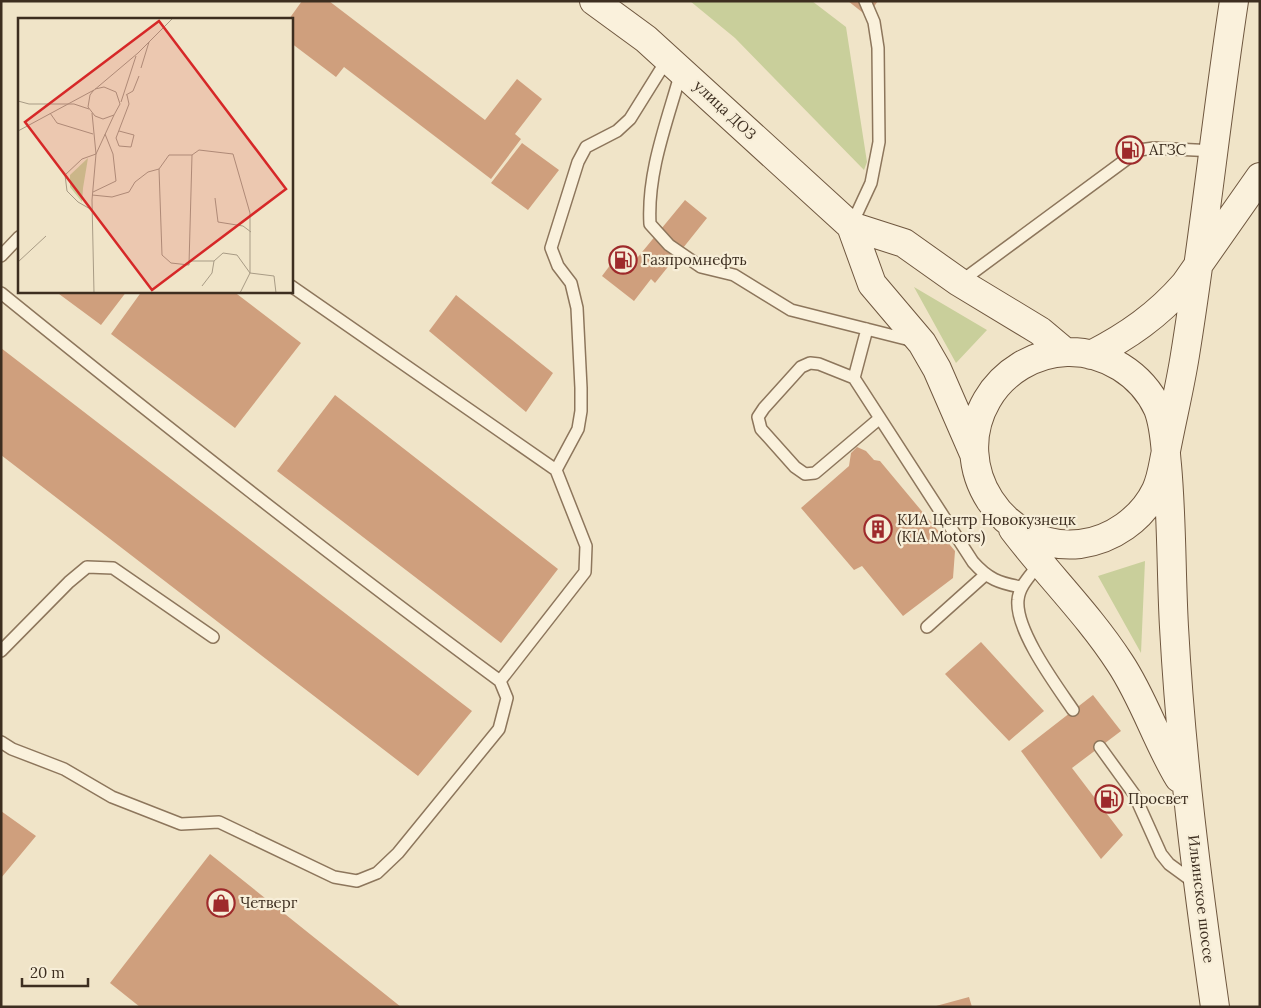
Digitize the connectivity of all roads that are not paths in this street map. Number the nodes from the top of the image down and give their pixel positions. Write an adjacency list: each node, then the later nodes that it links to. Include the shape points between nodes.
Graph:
1 (865, 1): 7 (lane, via 874,22 878,48 878,142 871,183)
2 (1234, 1): 5 (main road)
3 (600, 3): 4 (main road, улица ДОЗ)
4 (675, 64): 7 (main road, улица ДОЗ); 14 (lane, via 652,172 650,224 669,245 701,267 734,275 791,310); 21 (lane, via 630,119 617,131 586,148 578,162 551,248 558,266 571,283 577,308 581,388 578,429)
5 (1214, 151): 10 (main road); 11 (lane, via 1139,150)
6 (1260, 177): 10 (main road)
7 (851, 226): 11 (main road, via 904,243); 15 (main road, via 872,284)
8 (18, 238): 9 (lane)
9 (1, 256)
10 (1201, 259): 16 (main road, via 1185,284 1158,312 1131,333); 19 (main road, via 1180,390)
11 (959, 282): 16 (main road)
12 (292, 287): 21 (lane)
13 (1, 293): 29 (lane, via 162,423)
14 (867, 329): 15 (lane); 17 (lane)
15 (922, 343): 20 (main road, via 937,369)
16 (1078, 353): 19 (main road, via 1119,366 1146,390 1162,423); 20 (main road, via 1037,358 1021,366 995,388 978,419)
17 (854, 378): 18 (lane); 18 (lane, via 819,364 801,367 758,417 761,428 805,474 815,473)
18 (880, 418): 24 (lane, via 973,562)
19 (1166, 453): 22 (main road, via 1156,490 1139,514 1117,532 1080,544 1060,544 1023,533); 33 (main road, Ильинское шоссе, via 1178,697)
20 (974, 454): 22 (main road, via 976,472 983,489)
21 (556, 470): 29 (lane, via 586,546 585,572)
22 (1007, 522): 23 (main road)
23 (1040, 564): 25 (lane); 33 (main road, via 1120,662)
24 (985, 575): 25 (lane, via 998,583); 26 (lane)
25 (1021, 587): 30 (lane, via 1017,601 1024,629 1036,654)
26 (927, 627)
27 (213, 637): 28 (lane, via 113,568 87,567)
28 (1, 651)
29 (500, 681): 31 (lane, via 507,698 500,729 398,853 377,873 357,881 334,877 219,822 181,824 138,808 64,769)
30 (1073, 710)
31 (1, 742)
32 (1100, 747): 34 (lane, via 1134,794 1161,854 1169,864)
33 (1187, 790): 34 (main road, Ильинское шоссе)
34 (1198, 885): 35 (main road, Ильинское шоссе)
35 (1215, 1007)

